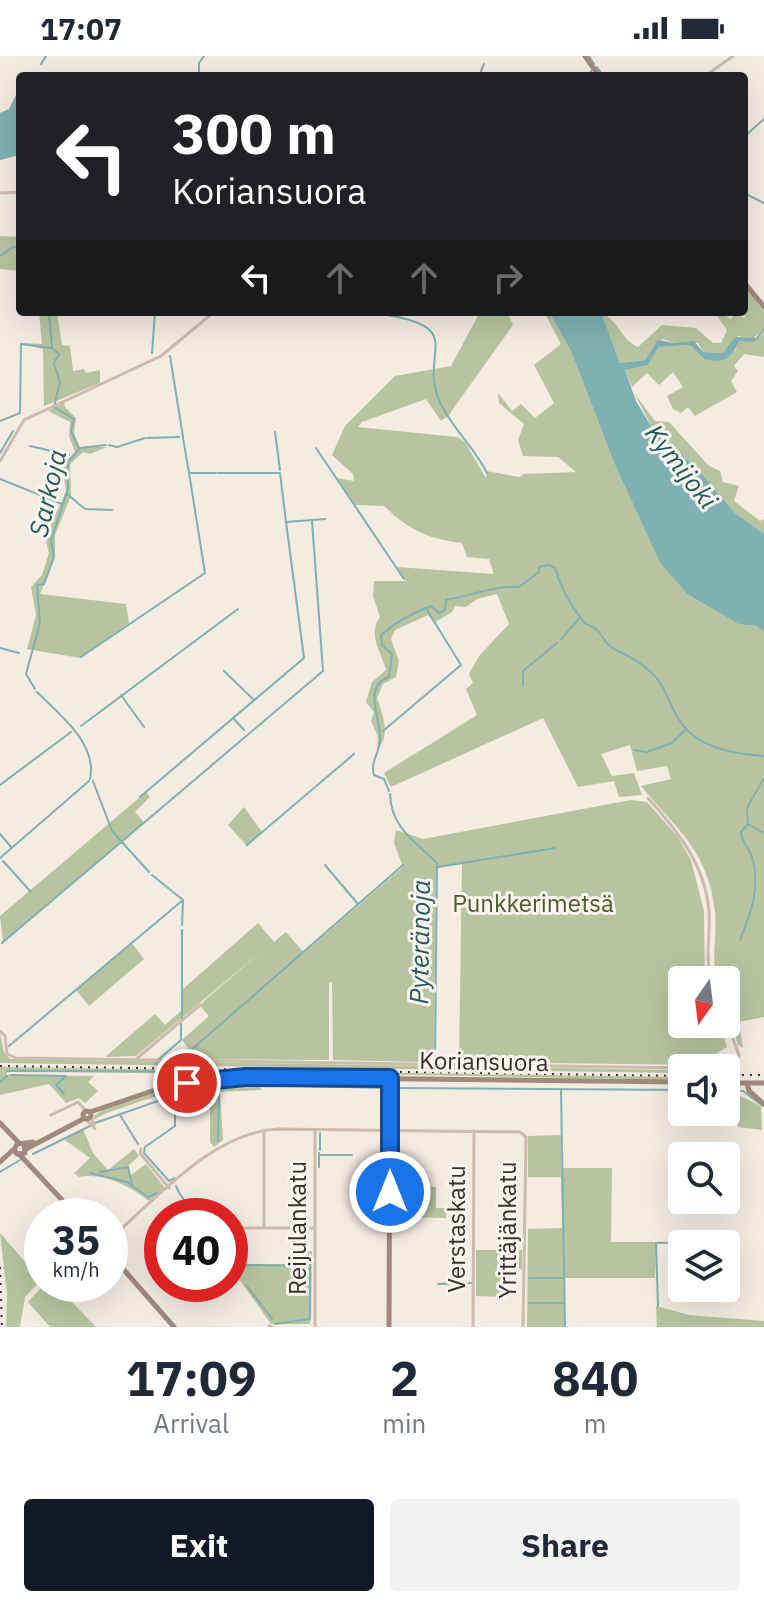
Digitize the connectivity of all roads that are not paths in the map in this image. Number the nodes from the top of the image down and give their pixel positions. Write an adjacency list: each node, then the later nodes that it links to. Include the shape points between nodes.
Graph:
1 (733, 56): 2 (street)
2 (711, 72)
3 (748, 287): 4 (main road)
4 (764, 307)
5 (209, 316): 6 (street, via 161,356 21,423)
6 (0, 461)
7 (648, 798): 8 (street, via 697,861 710,913)
8 (708, 966)
9 (200, 1005): 11 (street)
10 (0, 1031): 11 (street, via 12,1058)
11 (135, 1060): 12 (street)
12 (668, 1068)
13 (390, 1078): 14 (main road, Koriansuora); 20 (main road, Koriansuora, via 224,1078 144,1093); 24 (main road)
14 (668, 1082)
15 (740, 1083): 16 (main road)
16 (749, 1083): 17 (main road); 18 (main road, via 749,1091)
17 (764, 1083)
18 (764, 1104)
19 (51, 1115): 20 (street, via 77,1102)
20 (87, 1116): 26 (main road, Koriansuora)
21 (0, 1123): 26 (main road)
22 (264, 1130): 23 (street); 28 (street, via 225,1143); 32 (street)
23 (315, 1130): 24 (street); 33 (street, Reijulankatu)
24 (390, 1131): 25 (street); 37 (main road)
25 (474, 1131): 38 (street, Verstaskatu); 39 (street, Yrittäjänkatu, via 524,1134)
26 (20, 1149): 29 (main road)
27 (141, 1149): 28 (street)
28 (169, 1188): 30 (street)
29 (61, 1198)
30 (128, 1223)
31 (248, 1228): 32 (street)
32 (264, 1228): 33 (street)
33 (315, 1228): 36 (street, Reijulankatu)
34 (128, 1275): 35 (main road)
35 (174, 1327)
36 (315, 1327)
37 (389, 1327)
38 (473, 1327)
39 (523, 1327)

